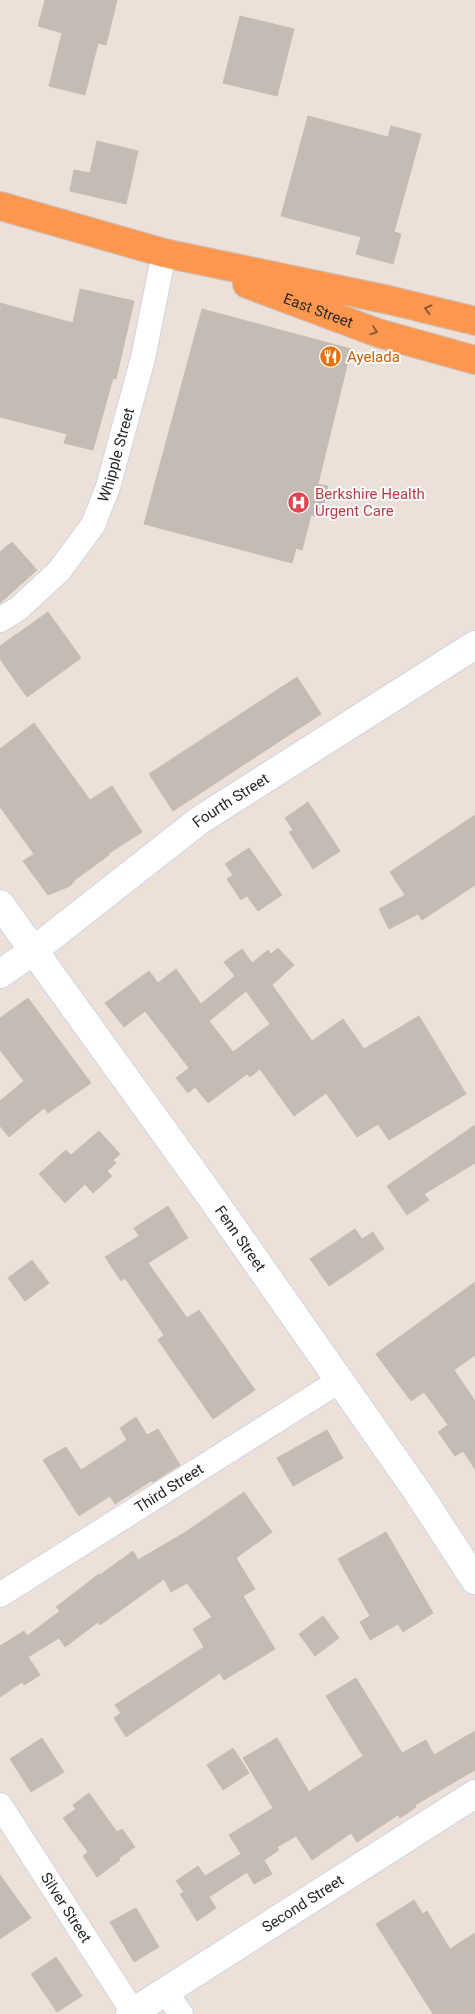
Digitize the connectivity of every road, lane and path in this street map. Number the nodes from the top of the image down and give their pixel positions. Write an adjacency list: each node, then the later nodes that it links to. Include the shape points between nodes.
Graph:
1 (0, 206): 2 (highway, East Street)
2 (164, 253): 3 (highway, East Street, one-way to 2); 4 (highway, East Street, one-way to 4, via 378,333); 5 (street, Whipple Street, via 144,358 108,487 93,525 59,571 19,608)
3 (475, 321)
4 (475, 360)
5 (0, 620)
6 (475, 645): 8 (street, Fourth Street, via 200,820)
7 (0, 904): 8 (street, Fenn Street)
8 (33, 951): 9 (street, Fourth Street); 10 (street, Fenn Street)
9 (0, 974)
10 (339, 1381): 11 (street, Fenn Street); 12 (street, Third Street)
11 (475, 1580)
12 (0, 1595)
13 (475, 1794): 15 (street, Second Street)
14 (0, 1805): 16 (street, Silver Street)
15 (166, 1991): 16 (street, Second Street); 17 (street)
16 (131, 2013)
17 (181, 2014)

